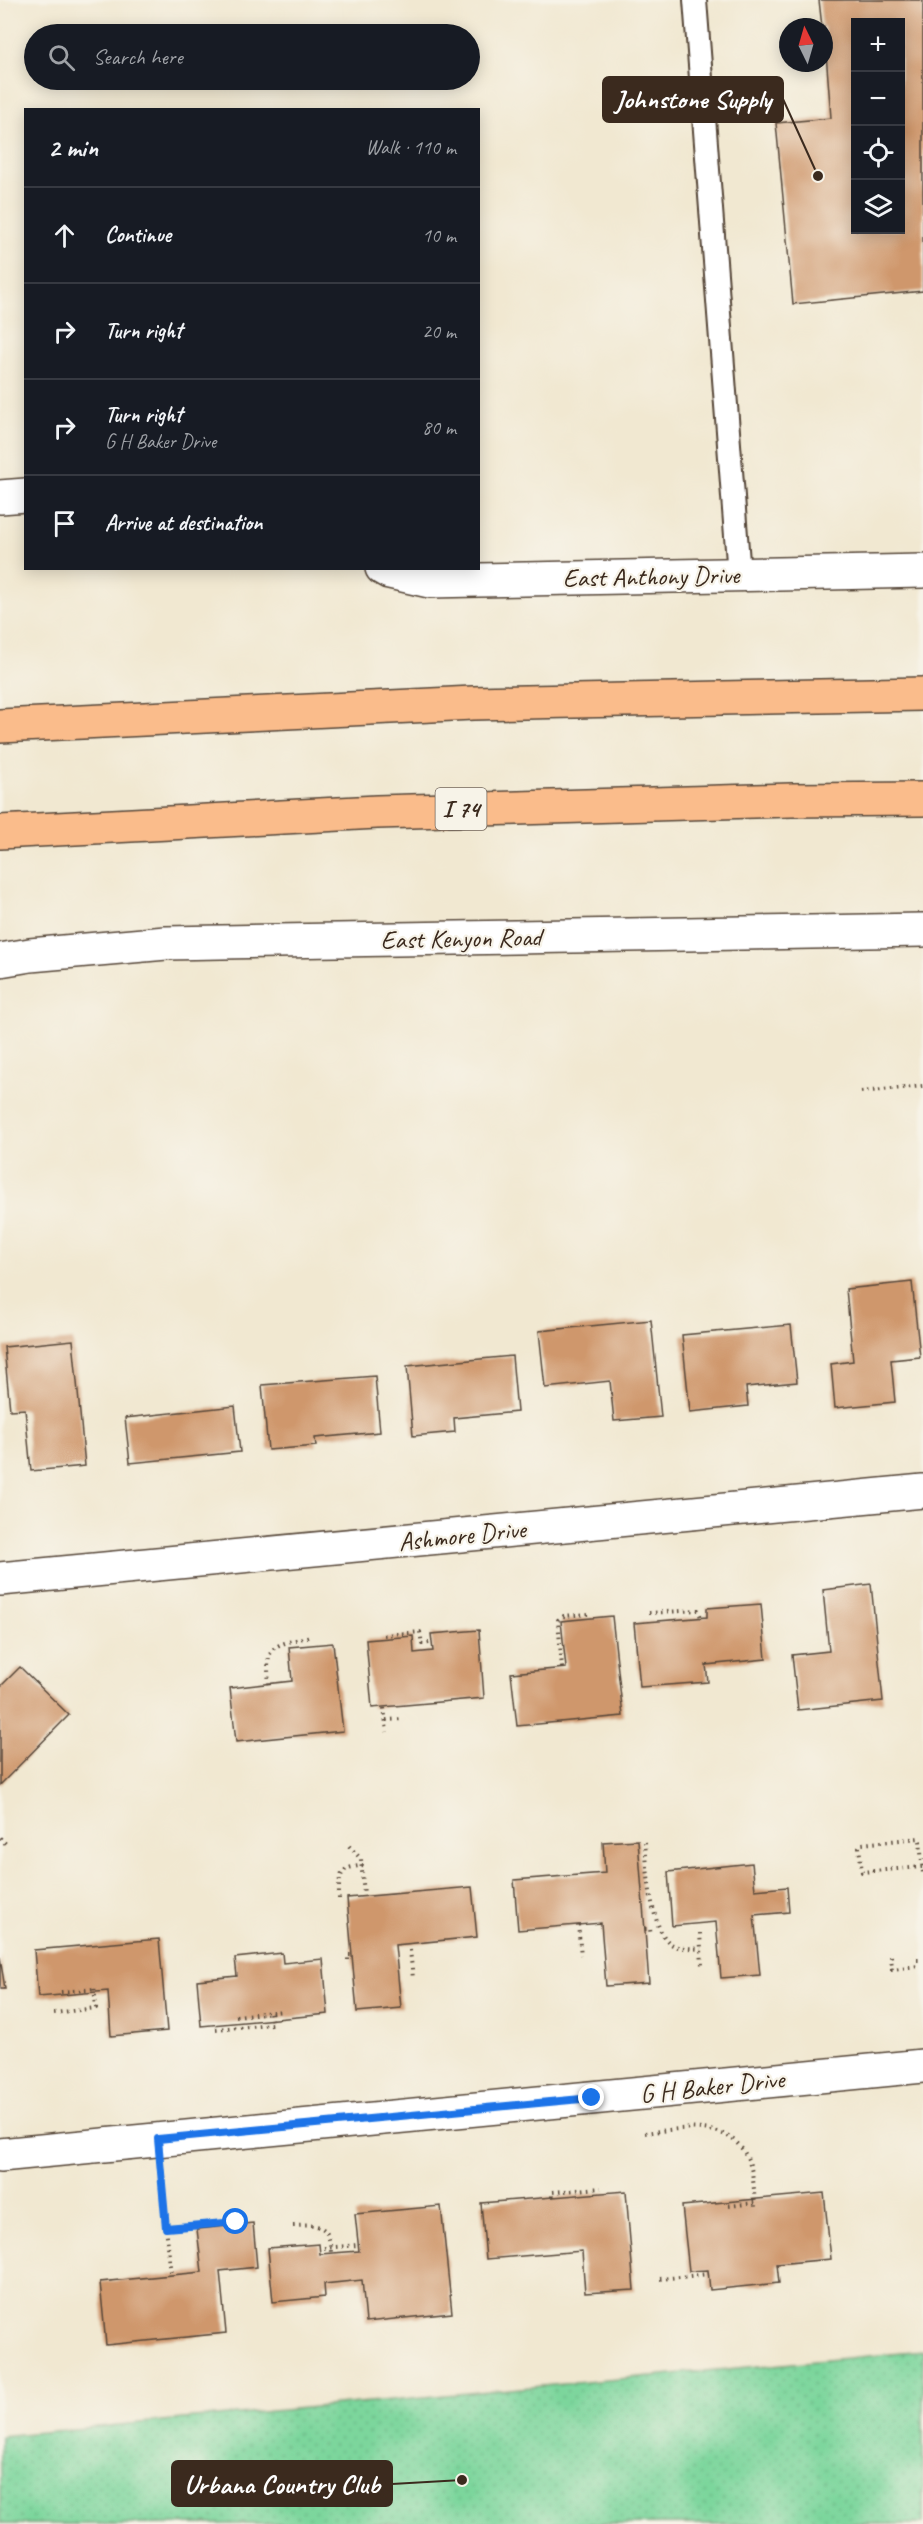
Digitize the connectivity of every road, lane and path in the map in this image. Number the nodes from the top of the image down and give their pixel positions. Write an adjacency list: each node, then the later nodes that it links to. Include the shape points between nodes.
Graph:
1 (695, 0): 6 (lane)
2 (24, 495): 3 (street)
3 (0, 497)
4 (386, 570): 6 (street, East Anthony Drive, via 429,581)
5 (923, 571): 6 (street, East Anthony Drive)
6 (739, 575)
7 (923, 694): 8 (highway, via 472,703)
8 (0, 726)
9 (923, 799): 10 (highway, I 74, via 377,812)
10 (0, 832)
11 (923, 930): 12 (street, East Kenyon Road, via 166,943)
12 (0, 960)
13 (923, 1086): 14 (path)
14 (861, 1092)
15 (923, 1491): 16 (street, Ashmore Drive)
16 (0, 1579)
17 (649, 1613): 19 (path, via 698,1610)
18 (588, 1614): 23 (path, via 558,1620)
19 (701, 1617)
20 (384, 1635): 22 (path, via 420,1632 422,1644)
21 (310, 1636): 24 (path, via 270,1652)
22 (430, 1643)
23 (562, 1668)
24 (269, 1684)
25 (384, 1708): 27 (path)
26 (403, 1719): 27 (path)
27 (386, 1720): 28 (path)
28 (387, 1732)
29 (0, 1838): 31 (path)
30 (645, 1842): 33 (path)
31 (7, 1845)
32 (349, 1846): 35 (path)
33 (646, 1850): 34 (path); 44 (path, via 649,1890 659,1927 674,1946)
34 (639, 1851)
35 (365, 1867): 38 (path); 39 (path, via 343,1871)
36 (922, 1867): 36 (path, via 919,1838 859,1847 862,1872); 37 (path)
37 (923, 1873)
38 (364, 1895)
39 (339, 1899)
40 (578, 1924): 47 (path)
41 (645, 1929): 43 (path, via 650,1929)
42 (700, 1934): 44 (path)
43 (651, 1936)
44 (701, 1949): 52 (path)
45 (410, 1950): 54 (path)
46 (352, 1955): 49 (path, via 348,1955)
47 (581, 1956)
48 (891, 1956): 53 (path, via 892,1969)
49 (348, 1960)
50 (917, 1960): 51 (path)
51 (923, 1960)
52 (702, 1965)
53 (918, 1966)
54 (413, 1978)
55 (61, 1992): 58 (path, via 94,1987 96,2008)
56 (273, 2011): 57 (path); 59 (path); 60 (path, via 272,2024)
57 (283, 2011)
58 (54, 2013)
59 (236, 2016)
60 (216, 2029)
61 (923, 2066): 63 (street, G H Baker Drive)
62 (645, 2133): 67 (path, via 703,2129 723,2133 742,2146 751,2167 755,2205)
63 (158, 2139): 64 (street, G H Baker Drive); 70 (path)
64 (0, 2155)
65 (602, 2188): 66 (path, via 552,2192)
66 (552, 2197)
67 (729, 2206)
68 (236, 2222): 70 (path)
69 (293, 2226): 72 (path, via 323,2228)
70 (166, 2228): 76 (path)
71 (358, 2245): 72 (path)
72 (331, 2247): 73 (path); 74 (path)
73 (324, 2248)
74 (331, 2253)
75 (708, 2274): 77 (path)
76 (171, 2276)
77 (660, 2279)

